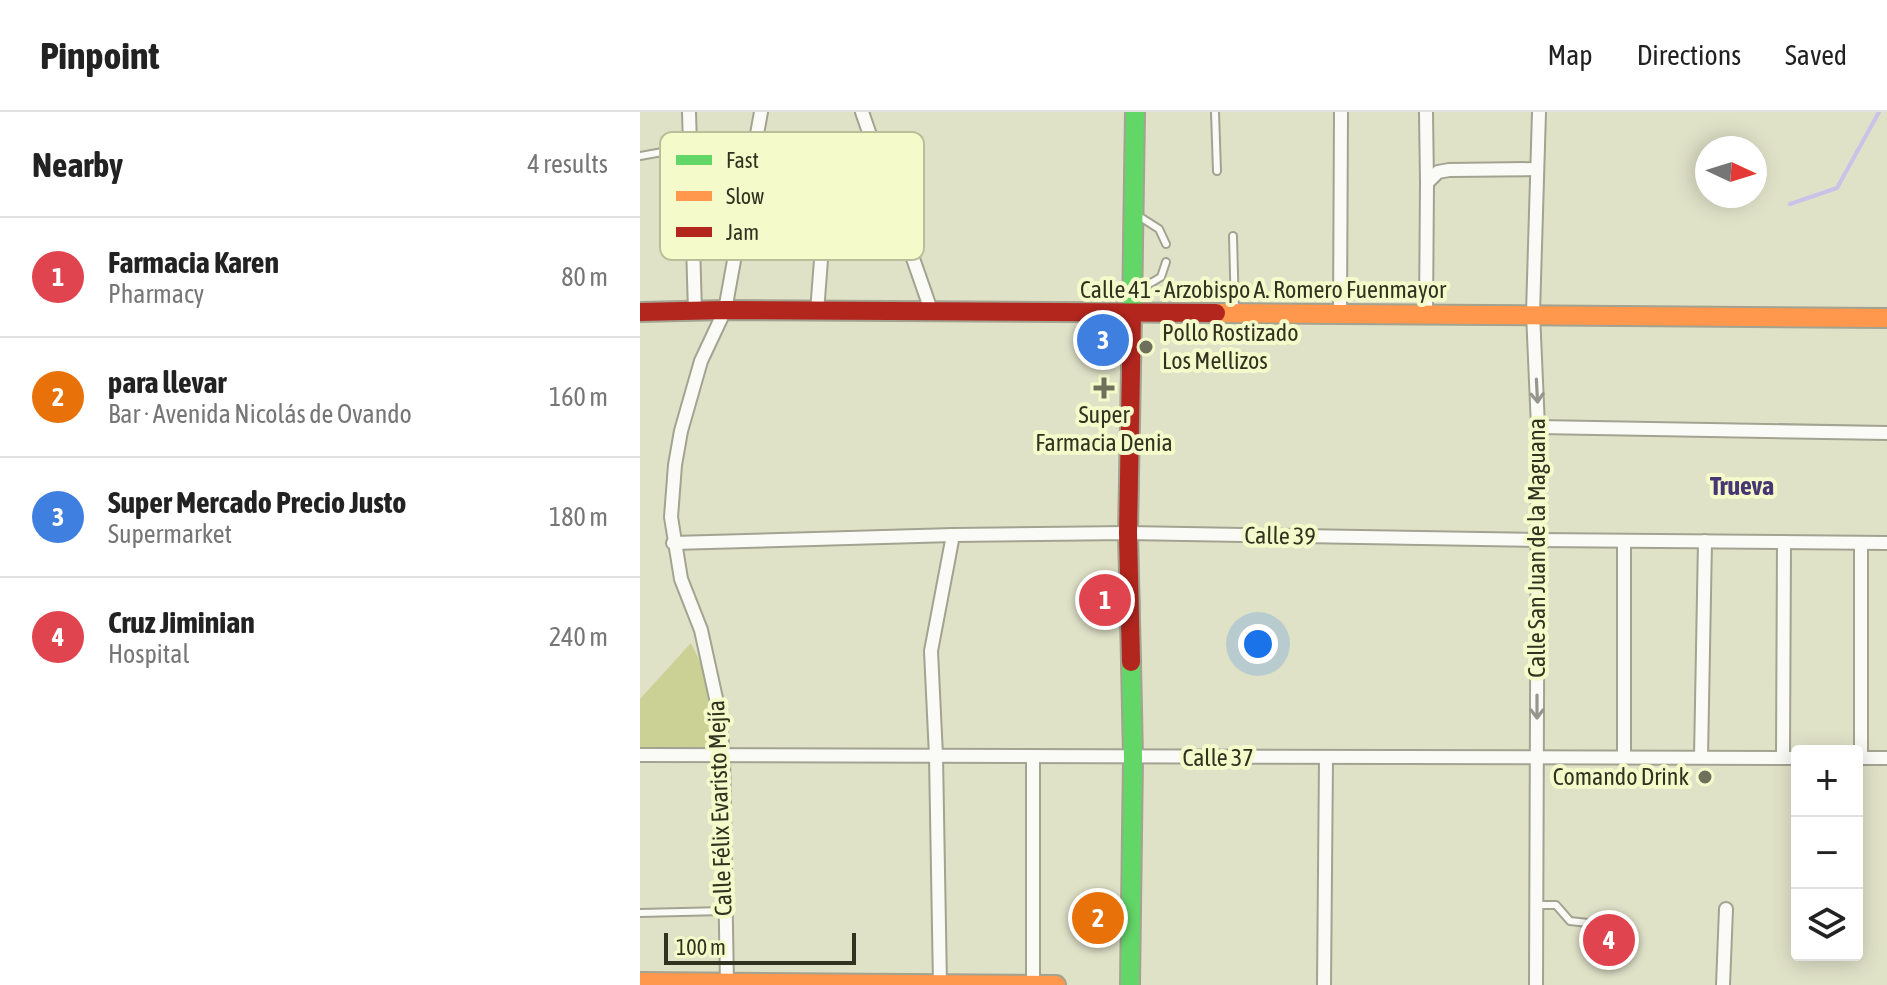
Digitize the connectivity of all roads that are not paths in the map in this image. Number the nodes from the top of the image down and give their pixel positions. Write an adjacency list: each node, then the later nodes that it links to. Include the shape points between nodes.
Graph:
1 (689, 112): 9 (street)
2 (761, 112): 10 (street, Calle Félix Evaristo Mejía)
3 (862, 112): 11 (street)
4 (1135, 112): 17 (street)
5 (1215, 112): 15 (lane)
6 (1341, 112): 34 (street)
7 (1426, 112): 16 (street)
8 (1539, 112): 14 (street, Calle San Juan de la Maguana)
9 (690, 132)
10 (757, 132)
11 (869, 132)
12 (660, 152): 13 (lane)
13 (640, 156)
14 (1537, 169): 16 (street, via 1449,170); 31 (street, Calle San Juan de la Maguana)
15 (1217, 171)
16 (1427, 183): 35 (street)
17 (1134, 213): 19 (lane, via 1159,229); 25 (street)
18 (1233, 236): 33 (lane)
19 (1166, 244)
20 (693, 260): 27 (street)
21 (734, 260): 26 (street, Calle Félix Evaristo Mejía)
22 (821, 260): 29 (street)
23 (914, 260): 30 (street)
24 (1166, 262): 25 (lane, via 1161,277)
25 (1133, 293): 32 (street)
26 (725, 310): 27 (street, Calle 41 - Arzobispo A. Romero Fuenmayor); 29 (street, Calle 41 - Arzobispo A. Romero Fuenmayor); 45 (street, Calle Félix Evaristo Mejía, via 701,361 681,431)
27 (695, 311): 28 (street, Calle 41 - Arzobispo A. Romero Fuenmayor)
28 (640, 312)
29 (817, 312): 30 (street, Calle 41 - Arzobispo A. Romero Fuenmayor)
30 (932, 313): 32 (street, Calle 41 - Arzobispo A. Romero Fuenmayor)
31 (1533, 313): 35 (street, Calle 41 - Arzobispo A. Romero Fuenmayor); 36 (street, Calle 41 - Arzobispo A. Romero Fuenmayor); 37 (street, Calle San Juan de la Maguana, one-way to 37)
32 (1133, 314): 33 (street, Calle 41 - Arzobispo A. Romero Fuenmayor); 39 (street)
33 (1235, 314): 34 (street, Calle 41 - Arzobispo A. Romero Fuenmayor)
34 (1340, 314): 35 (street, Calle 41 - Arzobispo A. Romero Fuenmayor)
35 (1426, 314)
36 (1887, 318)
37 (1538, 427): 38 (street); 41 (street, Calle San Juan de la Maguana)
38 (1887, 433)
39 (1128, 533): 40 (street, Calle 39); 41 (street, Calle 39); 55 (street)
40 (953, 535): 45 (street, Calle 39); 51 (street, via 931,651)
41 (1538, 540): 42 (street, Calle 39); 57 (street, Calle San Juan de la Maguana, one-way to 57)
42 (1624, 541): 43 (street, Calle 39); 53 (street)
43 (1705, 541): 44 (street, Calle 39); 54 (street)
44 (1784, 542): 46 (street, Calle 39); 58 (street)
45 (673, 543): 50 (street, Calle Félix Evaristo Mejía, via 716,690)
46 (1861, 543): 47 (street, Calle 39); 48 (street)
47 (1887, 543)
48 (1859, 745)
49 (640, 755): 50 (street, Calle 37)
50 (723, 755): 51 (street, Calle 37); 64 (street, Calle Félix Evaristo Mejía)
51 (936, 756): 52 (street, Calle 37); 70 (street)
52 (1033, 757): 55 (street, Calle 37); 71 (street)
53 (1624, 757): 54 (street, Calle 37); 57 (street, Calle 37)
54 (1701, 757): 58 (street, Calle 37)
55 (1133, 758): 56 (street, Calle 37); 73 (street)
56 (1326, 758): 57 (street, Calle 37); 74 (street)
57 (1537, 758): 62 (street, Calle San Juan de la Maguana)
58 (1783, 758): 59 (street, Calle 37)
59 (1791, 758)
60 (1863, 758): 61 (street)
61 (1887, 758)
62 (1536, 905): 66 (lane, via 1556,905 1570,921); 75 (street, Calle San Juan de la Maguana)
63 (1726, 909): 76 (street)
64 (724, 911): 65 (lane); 68 (street, Calle Félix Evaristo Mejía)
65 (640, 913)
66 (1597, 924)
67 (640, 982): 69 (street)
68 (727, 983): 69 (street); 70 (street)
69 (687, 984)
70 (940, 984): 71 (street)
71 (1033, 985): 72 (street)
72 (1056, 985)
73 (1130, 985)
74 (1324, 985)
75 (1536, 985)
76 (1723, 985)

